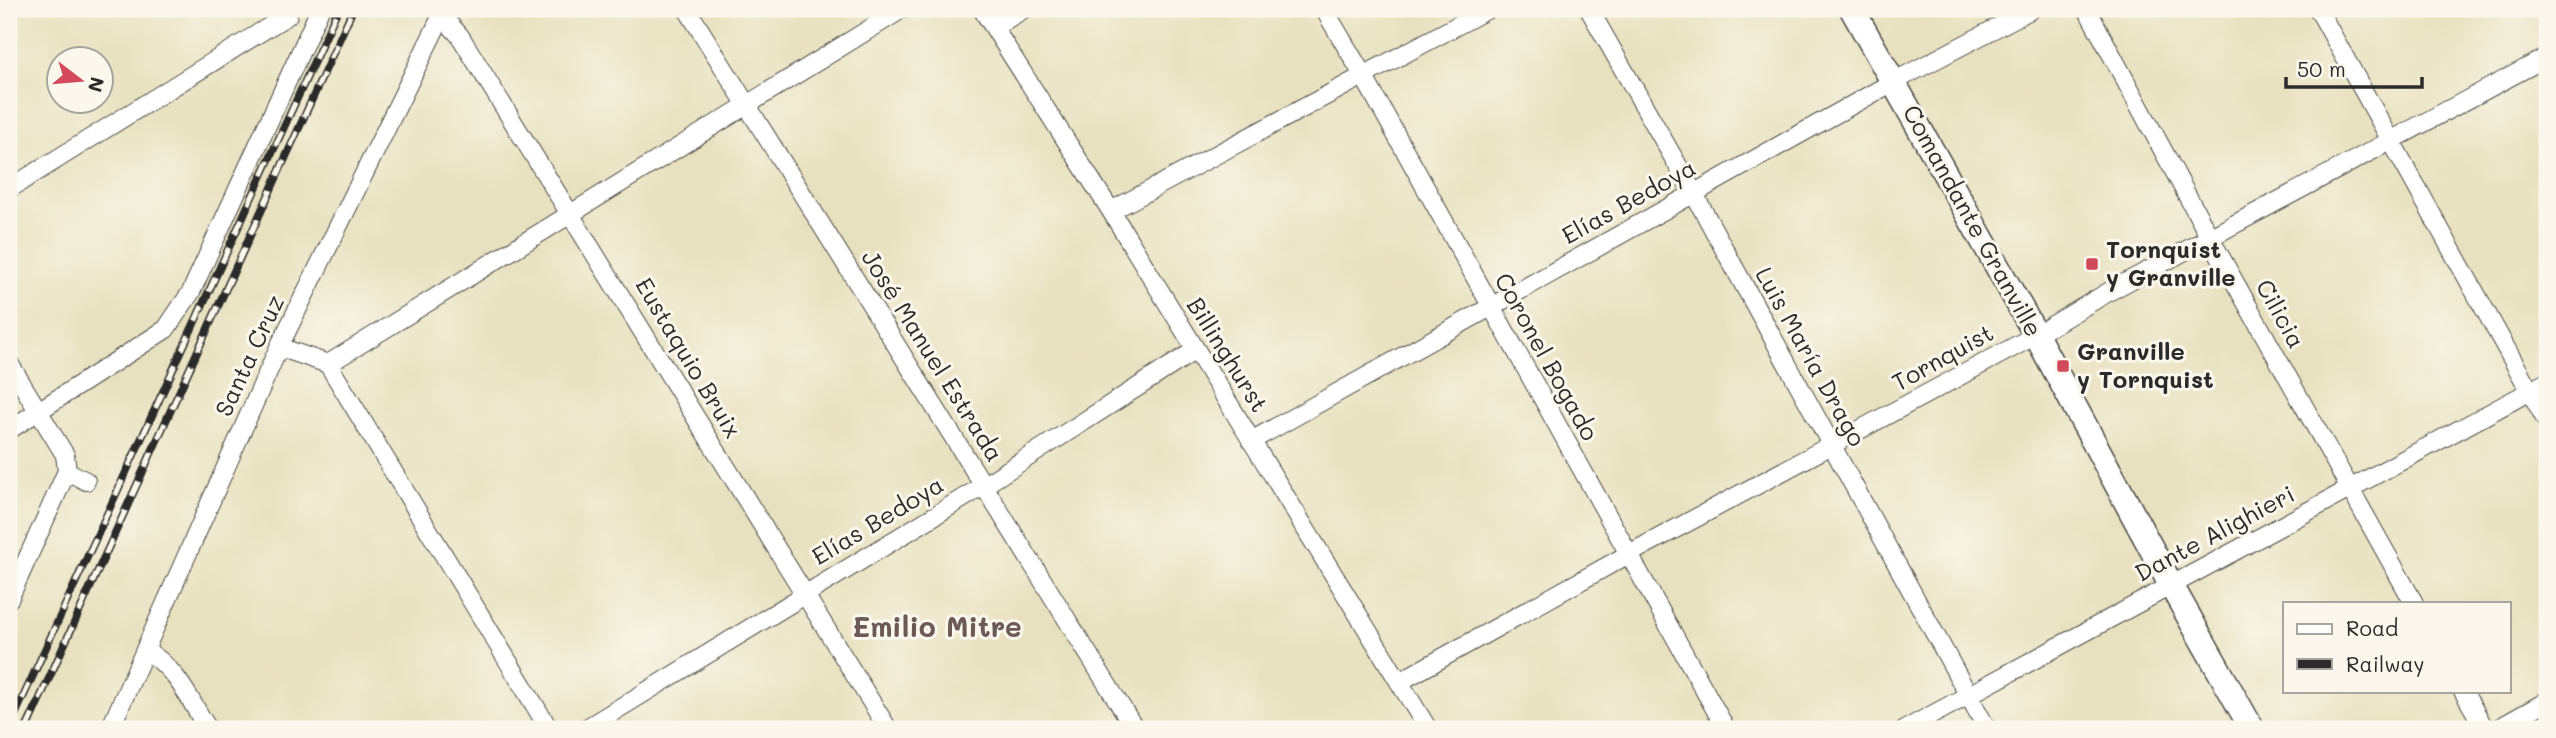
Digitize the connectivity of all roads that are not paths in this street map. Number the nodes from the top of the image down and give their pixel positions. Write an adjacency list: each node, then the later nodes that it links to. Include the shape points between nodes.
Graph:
1 (320, 9): 16 (street)
2 (687, 9): 20 (street, José Manuel Estrada)
3 (902, 9): 20 (street)
4 (982, 9): 15 (street, Billinghurst)
5 (1024, 9): 15 (street)
6 (1324, 9): 18 (street, Coronel Bogado)
7 (1488, 9): 18 (street)
8 (1589, 9): 23 (street, Luis María Drago)
9 (1852, 9): 19 (street, Comandante Granville)
10 (2032, 9): 19 (street, Elías Bedoya)
11 (2087, 9): 26 (street, Cilicia)
12 (2318, 9): 21 (street)
13 (286, 12): 16 (street); 22 (street)
14 (443, 12): 25 (street, Eustaquio Bruix); 29 (street, Santa Cruz)
15 (994, 27): 24 (street, Billinghurst)
16 (311, 28): 35 (street, via 191,292 166,329)
17 (2547, 57): 21 (street, Tornquist)
18 (1364, 77): 24 (street); 27 (street, Coronel Bogado)
19 (1893, 82): 23 (street, Elías Bedoya); 28 (street, Comandante Granville)
20 (747, 104): 25 (street); 42 (street, José Manuel Estrada)
21 (2390, 141): 26 (street, Tornquist); 34 (street)
22 (9, 189)
23 (1694, 194): 27 (street, Elías Bedoya); 39 (street, Luis María Drago)
24 (1111, 211): 30 (street, Billinghurst)
25 (570, 213): 32 (street); 46 (street, Eustaquio Bruix)
26 (2210, 238): 28 (street, Tornquist); 43 (street, Cilicia)
27 (1490, 306): 38 (street, Elías Bedoya); 44 (street, Coronel Bogado)
28 (2036, 335): 39 (street, Tornquist); 45 (street, Comandante Granville)
29 (279, 347): 32 (street); 49 (street, Santa Cruz)
30 (1194, 351): 38 (street, Billinghurst); 42 (street, Elías Bedoya)
31 (9, 363): 35 (street)
32 (328, 364): 56 (street)
33 (2547, 382): 34 (street, Dante Alighieri)
34 (2530, 392): 36 (street); 43 (street, Dante Alighieri)
35 (39, 411): 37 (street); 40 (street, via 65,455)
36 (2547, 422)
37 (9, 430)
38 (1251, 441): 50 (street, Billinghurst)
39 (1832, 447): 44 (street, Tornquist); 52 (street, Luis María Drago)
40 (67, 471): 41 (street); 47 (street)
41 (86, 481)
42 (983, 485): 46 (street, Elías Bedoya); 59 (street, José Manuel Estrada)
43 (2350, 489): 45 (street, Dante Alighieri); 48 (street, Cilicia)
44 (1627, 555): 50 (street, Tornquist); 61 (street, Coronel Bogado)
45 (2171, 585): 52 (street, Dante Alighieri); 64 (street, Comandante Granville)
46 (803, 595): 57 (street, Elías Bedoya); 58 (street, Eustaquio Bruix)
47 (9, 599)
48 (2413, 602)
49 (146, 651): 54 (street, Santa Cruz); 55 (street, via 172,670)
50 (1399, 682): 60 (street, Billinghurst)
51 (2464, 692): 65 (street)
52 (1968, 695): 62 (street, Dante Alighieri); 63 (street, Luis María Drago)
53 (2547, 701): 66 (street)
54 (110, 729)
55 (208, 729)
56 (550, 729)
57 (585, 729)
58 (888, 729)
59 (1136, 729)
60 (1428, 729)
61 (1726, 729)
62 (1906, 729)
63 (1987, 729)
64 (2252, 729)
65 (2485, 729)
66 (2497, 729)

